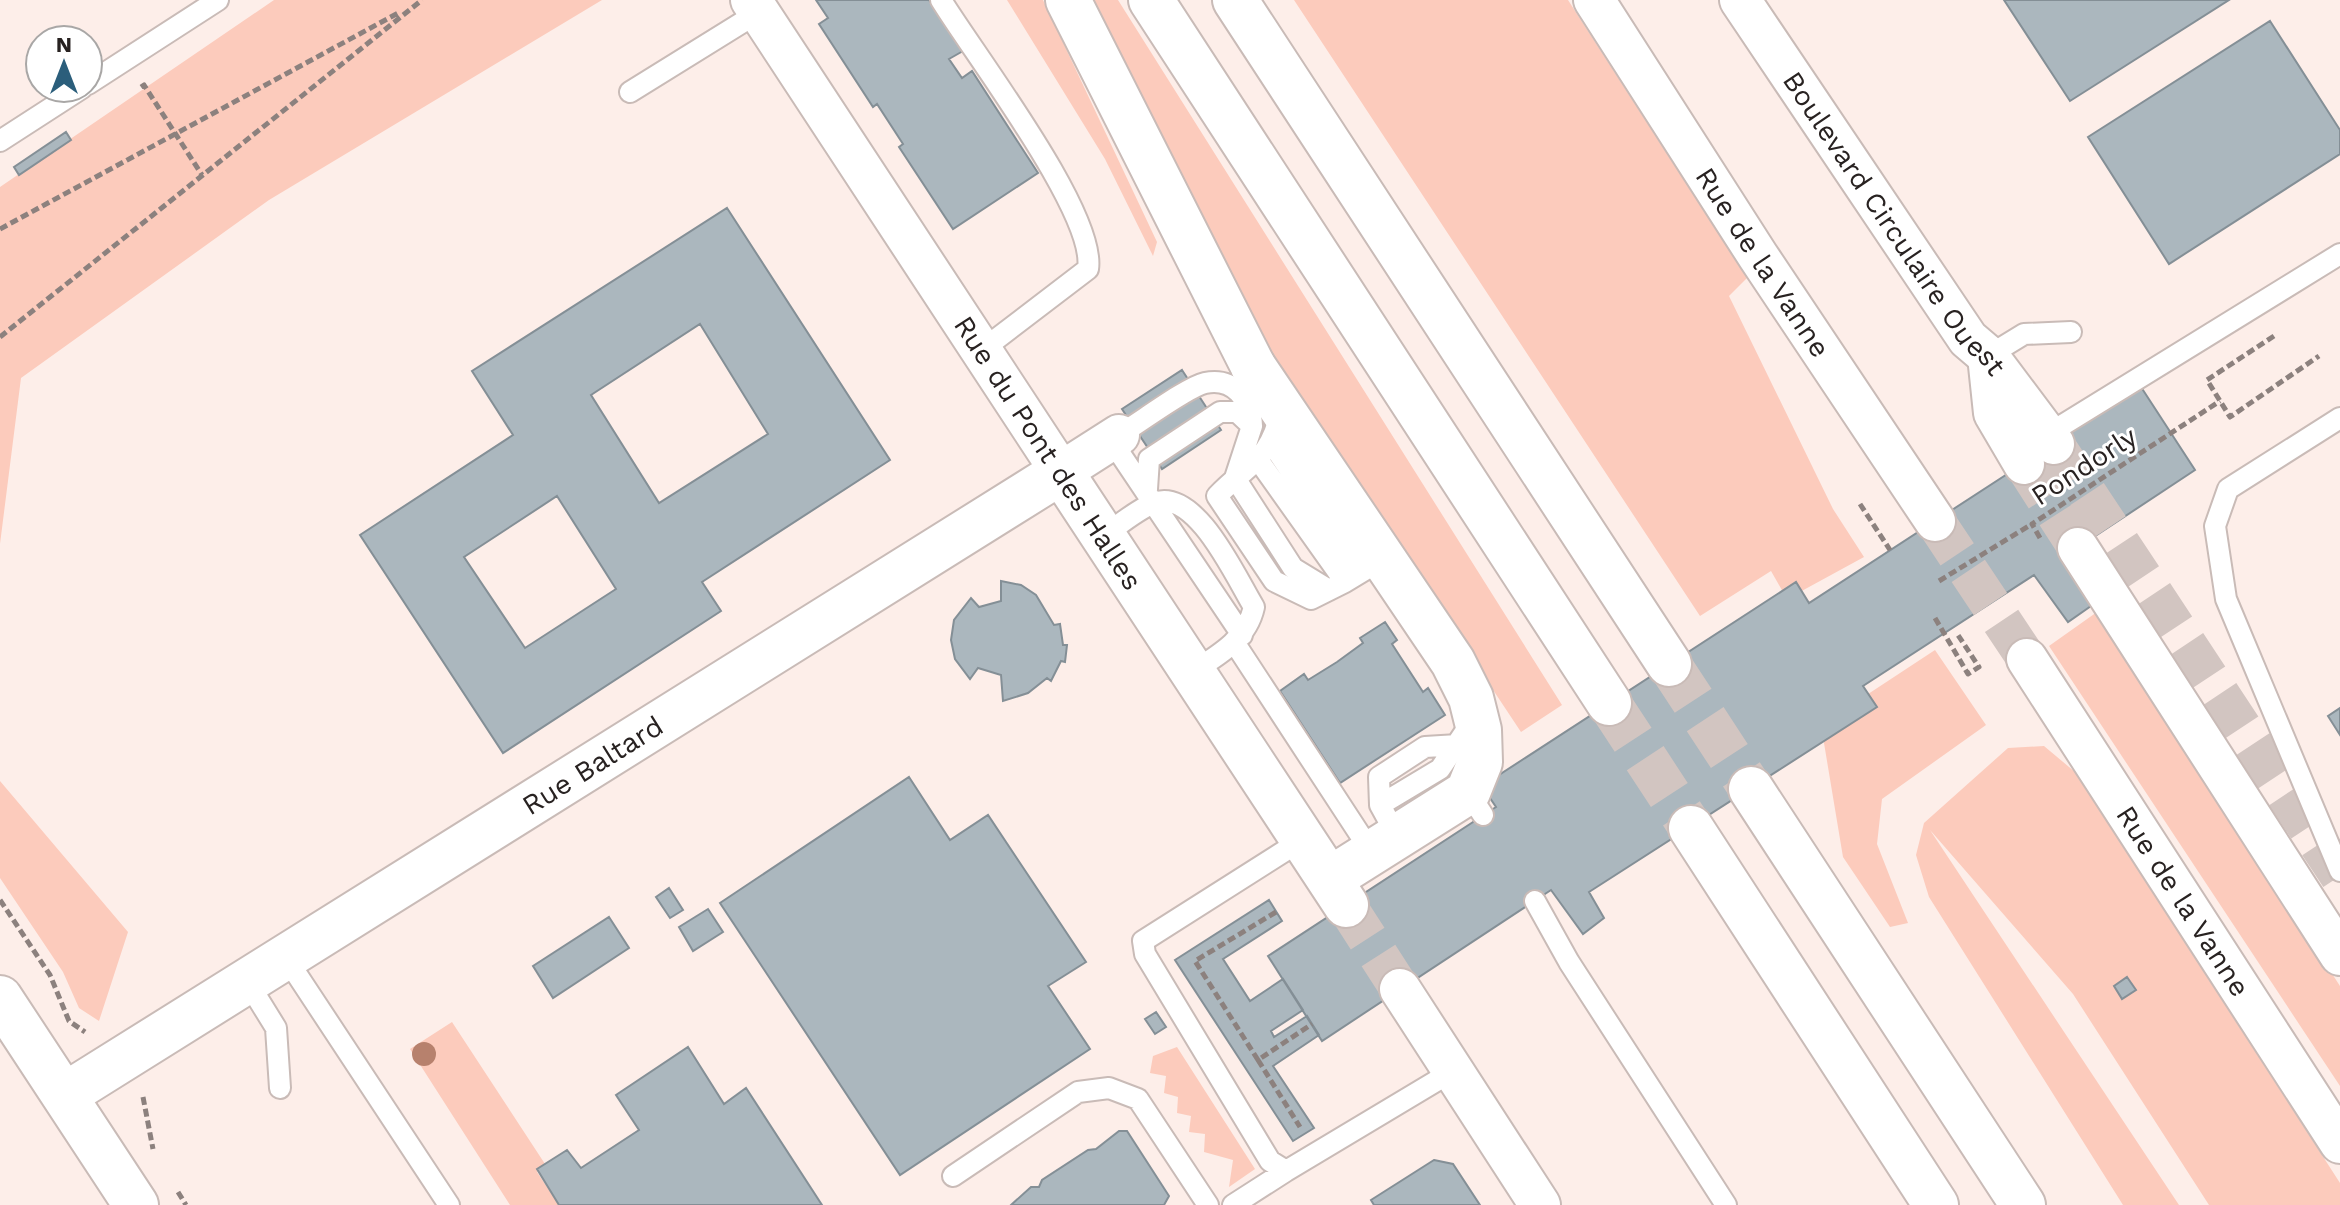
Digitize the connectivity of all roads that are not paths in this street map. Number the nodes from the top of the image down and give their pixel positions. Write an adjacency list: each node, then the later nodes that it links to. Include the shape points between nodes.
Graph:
1 (941, 0): 15 (lane, via 1062,184 1090,255 1088,269)
2 (1068, 0): 18 (main road, via 1253,366)
3 (1151, 0): 33 (main road)
4 (1235, 0): 31 (main road)
5 (1594, 0): 25 (street, Rue de la Vanne)
6 (1740, 0): 16 (street, Boulevard Circulaire Ouest, via 1968,339)
7 (216, 1): 9 (lane)
8 (755, 6): 10 (lane); 15 (street, Rue du Pont des Halles)
9 (104, 74)
10 (630, 92)
11 (57, 104): 12 (lane)
12 (0, 141)
13 (2340, 254): 20 (lane)
14 (2071, 332): 16 (lane, via 2024,334)
15 (982, 350): 22 (street, Rue du Pont des Halles)
16 (1988, 356): 20 (street, Boulevard Circulaire Ouest)
17 (2340, 418): 39 (lane, via 2228,489 2215,526 2226,599)
18 (1269, 424): 19 (lane, via 1251,412 1231,386 1202,383); 21 (lane); 23 (lane); 24 (lane, via 1237,412 1220,412 1149,459); 28 (main road)
19 (1119, 435): 22 (street, Rue Baltard); 24 (lane, via 1121,455)
20 (2036, 449)
21 (1259, 461): 23 (lane); 28 (lane)
22 (1061, 472): 26 (main road, Rue du Pont des Halles); 42 (main road, Rue Baltard)
23 (1235, 478): 28 (lane, via 1217,496 1274,581 1311,599)
24 (1151, 496): 26 (lane); 29 (lane); 29 (lane, via 1172,501 1201,521 1254,607 1250,624)
25 (1935, 521)
26 (1102, 537): 32 (main road, Rue du Pont des Halles)
27 (2063, 550): 41 (street)
28 (1354, 576): 34 (main road, via 1453,662)
29 (1238, 638): 32 (lane); 37 (lane)
30 (2027, 659): 49 (street, Rue de la Vanne)
31 (1669, 664)
32 (1192, 672): 38 (main road, Rue du Pont des Halles)
33 (1609, 703)
34 (1467, 731): 37 (lane); 37 (main road, via 1480,762 1476,803)
35 (1751, 789): 59 (main road)
36 (1691, 828): 58 (main road)
37 (1383, 831): 38 (main road, Rue du Pont des Halles, via 1338,892)
38 (1302, 840): 50 (lane, via 1143,941 1145,954 1270,1161)
39 (2340, 871)
40 (1535, 901): 57 (lane)
41 (2340, 955)
42 (286, 958): 43 (main road, Rue Baltard); 53 (lane)
43 (247, 981): 47 (lane, via 276,1028); 48 (main road, Rue Baltard)
44 (1400, 989): 46 (street)
45 (0, 998): 48 (main road)
46 (1453, 1071): 50 (lane); 56 (street)
47 (280, 1088)
48 (65, 1095): 52 (main road)
49 (2340, 1143)
50 (1286, 1171): 55 (lane)
51 (953, 1176): 54 (lane, via 1078,1092 1109,1088 1138,1099)
52 (136, 1205)
53 (449, 1205)
54 (1208, 1205)
55 (1233, 1205)
56 (1540, 1205)
57 (1726, 1205)
58 (1936, 1205)
59 (2023, 1205)

